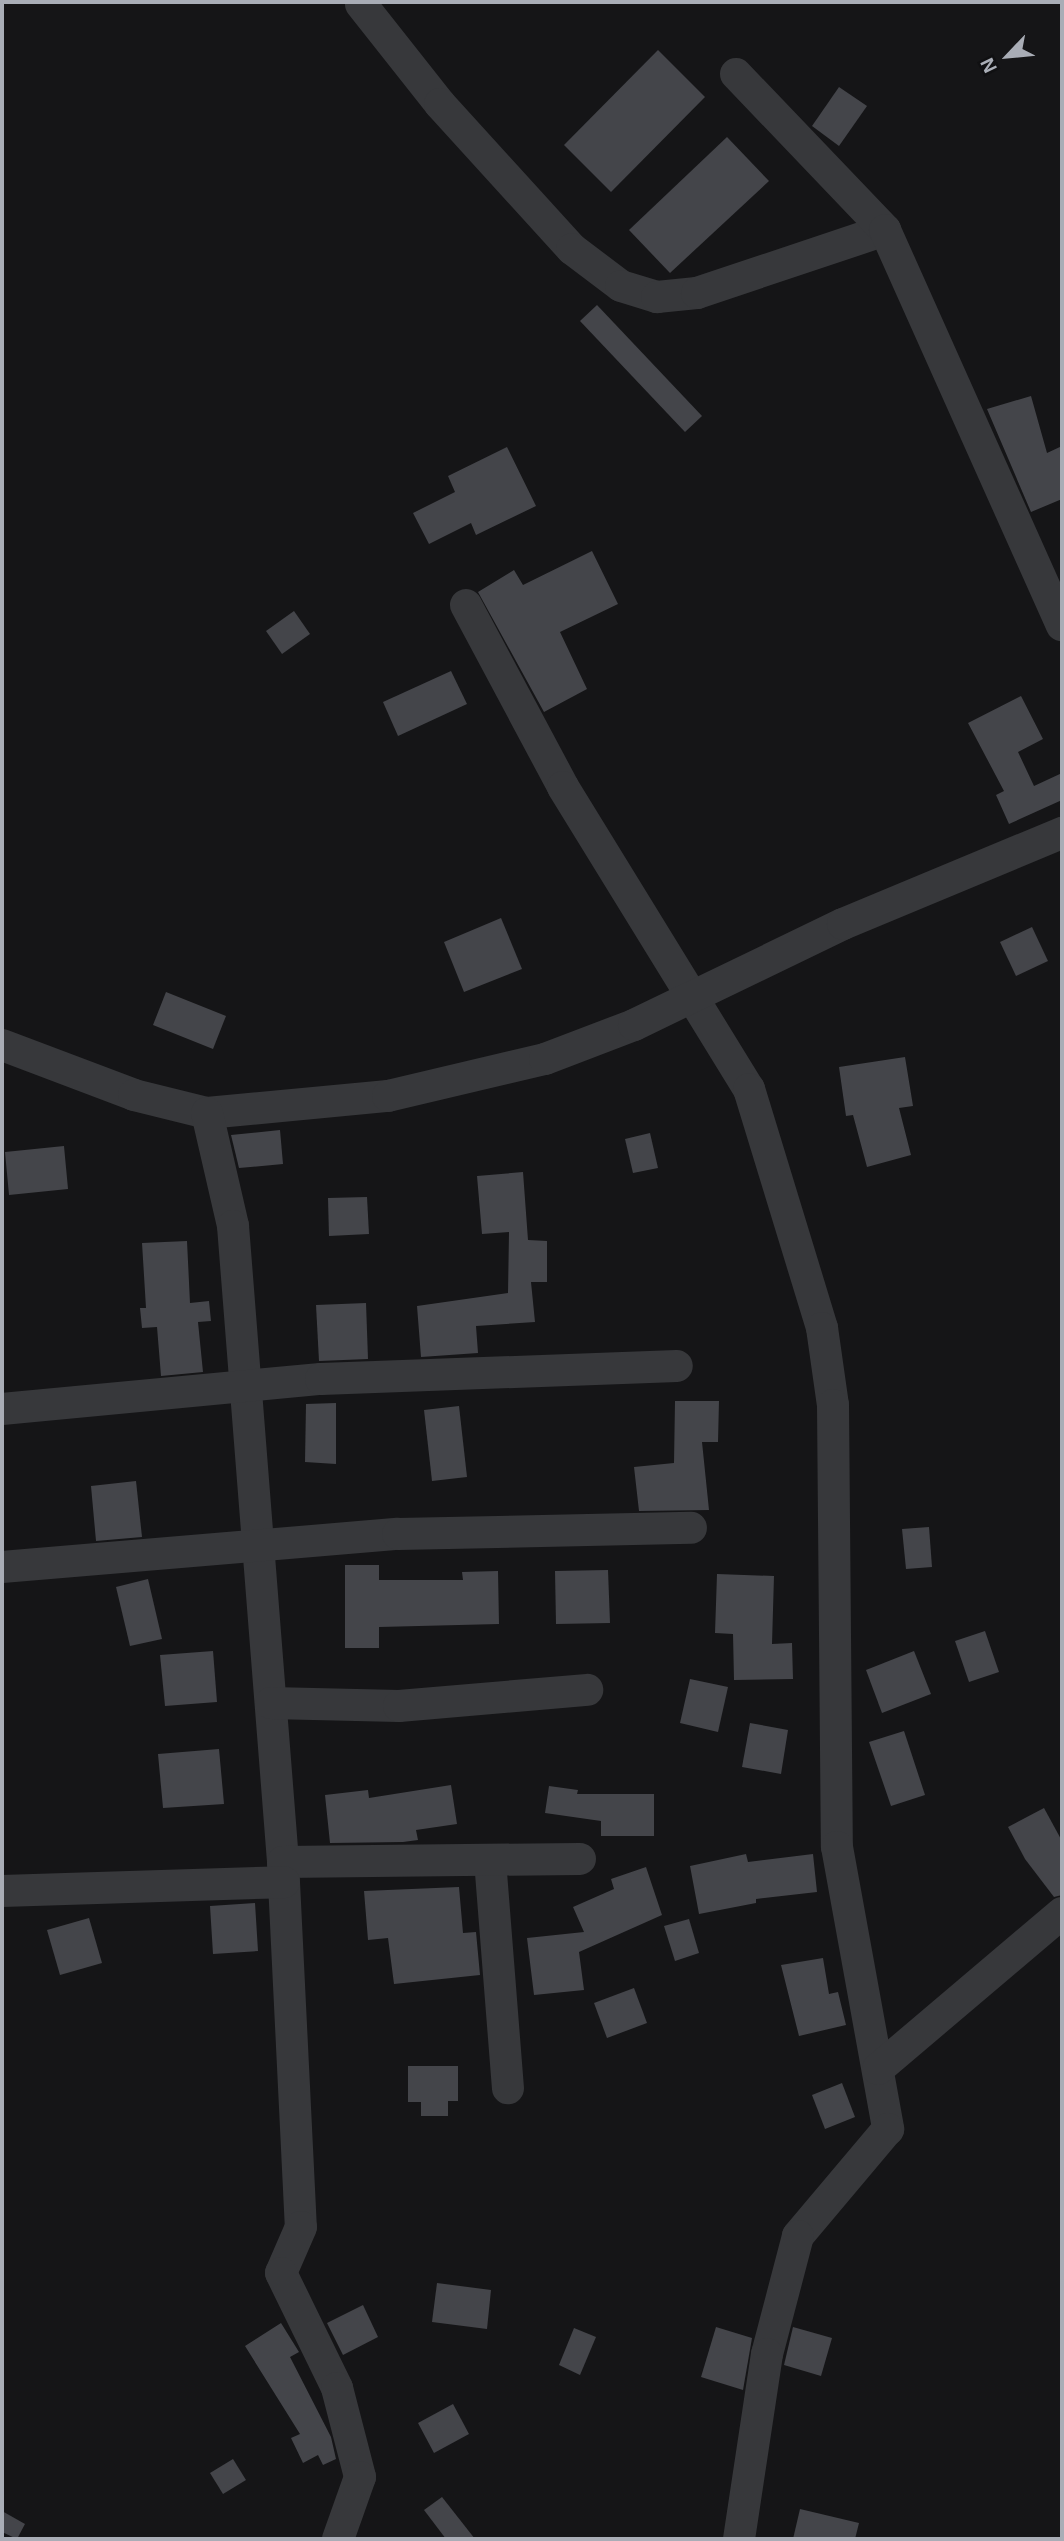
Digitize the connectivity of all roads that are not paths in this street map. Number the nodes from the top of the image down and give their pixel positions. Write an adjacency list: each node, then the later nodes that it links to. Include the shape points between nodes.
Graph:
1 (361, 4): 3 (street, via 440,104 572,250 621,286 657,297 697,293)
2 (736, 75): 3 (street)
3 (885, 230): 5 (street)
4 (466, 605): 7 (street, via 563,787)
5 (1062, 625)
6 (1062, 833): 7 (street, via 843,924)
7 (695, 998): 9 (street, via 532,1062 388,1096); 23 (street, via 757,1110 822,1328 833,1405 837,1847)
8 (2, 1045): 9 (street, via 134,1095)
9 (207, 1113): 11 (street, via 233,1226)
10 (677, 1366): 11 (street, via 396,1374)
11 (243, 1390): 12 (street); 14 (street)
12 (2, 1409)
13 (691, 1528): 14 (street, via 398,1534)
14 (259, 1548): 15 (street); 17 (street)
15 (2, 1567)
16 (587, 1690): 17 (street, via 398,1706)
17 (271, 1703): 20 (street)
18 (580, 1859): 19 (street)
19 (489, 1860): 20 (street); 24 (street)
20 (284, 1872): 21 (street); 25 (street, via 301,2227 281,2273 337,2388 360,2477)
21 (2, 1891)
22 (1062, 1913): 23 (street)
23 (878, 2069): 26 (street, via 888,2129 798,2236 767,2354)
24 (508, 2088)
25 (338, 2539)
26 (739, 2539)

